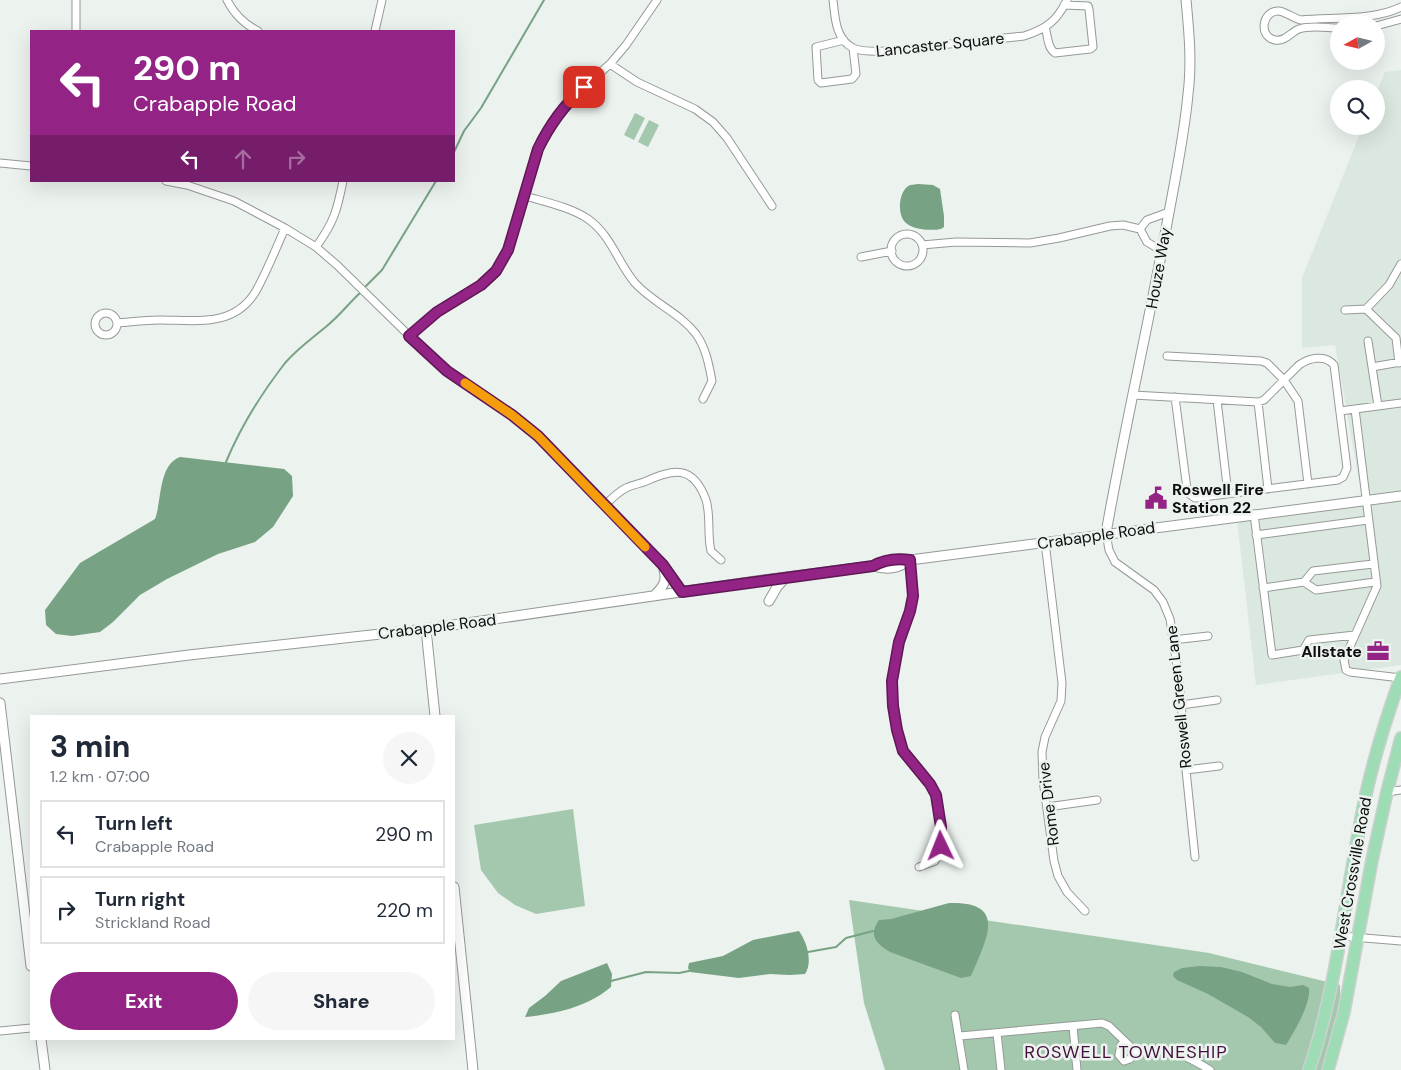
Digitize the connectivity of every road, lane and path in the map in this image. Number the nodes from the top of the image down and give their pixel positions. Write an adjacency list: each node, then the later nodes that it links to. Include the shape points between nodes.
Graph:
1 (76, 0): 17 (street)
2 (227, 0): 18 (street, via 241,20)
3 (382, 0): 19 (street)
4 (657, 0): 22 (street)
5 (833, 0): 20 (street, Lancaster Square, via 837,27)
6 (1186, 0): 29 (street, Houze Way, via 1189,93)
7 (1066, 3): 14 (street, Lancaster Square); 14 (street, via 1088,6 1092,47 1055,53 1049,47)
8 (1401, 7): 9 (street)
9 (1376, 15)
10 (1330, 18): 12 (street)
11 (1401, 19): 13 (street)
12 (1301, 20): 15 (street); 15 (street, via 1283,12 1274,12 1266,17 1263,26 1267,35 1275,40)
13 (1385, 23)
14 (1046, 27): 21 (street, Lancaster Square, via 1024,36 897,50)
15 (1301, 28): 16 (street)
16 (1330, 28)
17 (76, 30)
18 (256, 30)
19 (375, 30)
20 (844, 40): 21 (street, Lancaster Square); 21 (street, via 816,47 818,80 821,83 852,79 856,74)
21 (853, 48)
22 (610, 64): 27 (street, via 570,99 552,122 538,149); 28 (street, via 713,122)
23 (0, 163): 24 (street)
24 (30, 166)
25 (171, 182): 30 (street, via 226,198)
26 (343, 182): 33 (street, via 337,210)
27 (524, 196): 41 (street, via 508,250 496,271); 49 (street, via 576,212 588,219 609,241 636,284 696,334 707,356 712,381)
28 (772, 206)
29 (1169, 212): 31 (street, via 1147,220); 35 (street, Houze Way)
30 (285, 228): 33 (street); 40 (street, via 255,292 233,313 207,321)
31 (1140, 229): 32 (street, via 1123,225 1030,242); 35 (street, via 1147,242)
32 (922, 245): 34 (street, via 912,234 902,235 894,242); 34 (street, via 920,260 910,265 896,261)
33 (316, 247): 41 (street)
34 (892, 251): 36 (street)
35 (1162, 251): 47 (street, Houze Way)
36 (861, 257)
37 (1401, 264): 39 (street, via 1389,285)
38 (1345, 310): 39 (street)
39 (1366, 310): 44 (street, via 1396,338)
40 (117, 323)
41 (409, 336): 61 (street, via 447,371 538,436)
42 (1368, 340): 45 (street)
43 (1167, 356): 46 (street, via 1261,361)
44 (1400, 362): 45 (street)
45 (1372, 367): 53 (street)
46 (1284, 380): 51 (street); 55 (street, via 1306,360 1322,358 1331,362); 56 (street, via 1298,401)
47 (1134, 395): 48 (street); 64 (street, Houze Way)
48 (1175, 397): 50 (street); 58 (street, via 1189,494 1195,498)
49 (703, 398)
50 (1217, 400): 51 (street); 58 (street)
51 (1258, 402): 57 (street)
52 (1401, 403): 53 (street)
53 (1378, 406): 54 (street)
54 (1355, 409): 55 (street); 60 (street)
55 (1340, 411): 56 (street, via 1346,473 1338,480)
56 (1308, 484): 57 (street)
57 (1268, 489): 58 (street)
58 (1228, 494)
59 (1401, 496): 60 (street, Crabapple Road)
60 (1366, 500): 62 (street, Crabapple Road); 63 (street)
61 (605, 505): 67 (street, via 626,488 664,473 682,472 701,489 707,503 711,551); 70 (street)
62 (1254, 514): 64 (street, Crabapple Road); 65 (street)
63 (1368, 520): 65 (street); 69 (street)
64 (1106, 533): 66 (street, Crabapple Road); 82 (street, Roswell Green Lane, via 1115,562 1143,581 1164,602)
65 (1256, 535): 74 (street)
66 (1044, 542): 68 (street, Crabapple Road); 96 (street, Rome Drive, via 1062,683 1062,701 1045,737 1042,752)
67 (721, 560)
68 (910, 560): 71 (street, Crabapple Road, via 901,567 883,569 873,566); 98 (street, via 913,596 897,652 892,681 893,706 903,751 936,795 941,827 941,846 935,860)
69 (1373, 564): 72 (street, via 1313,571); 73 (street)
70 (663, 565): 75 (street); 76 (street, via 666,579)
71 (786, 577): 75 (street, Crabapple Road); 77 (street)
72 (1304, 582): 73 (street, via 1316,590); 74 (street)
73 (1375, 582): 80 (street, via 1377,586)
74 (1263, 588): 80 (street, via 1272,654 1304,650 1309,640)
75 (682, 592): 76 (street, Crabapple Road)
76 (654, 596): 78 (street, Crabapple Road)
77 (768, 601)
78 (444, 626): 79 (street, Crabapple Road); 83 (street)
79 (426, 629): 83 (street); 85 (street, Crabapple Road)
80 (1355, 634): 84 (street, via 1344,660 1346,670)
81 (1208, 636): 82 (street)
82 (1173, 640): 88 (street, Roswell Green Lane)
83 (428, 647): 89 (street)
84 (1401, 677): 101 (main road, West Crossville Road, via 1366,794)
85 (0, 679)
86 (1217, 700): 88 (street)
87 (0, 703): 104 (street)
88 (1181, 705): 92 (street, Roswell Green Lane)
89 (436, 715)
90 (1401, 738): 94 (main road, West Crossville Road)
91 (1219, 766): 92 (street)
92 (1186, 770): 97 (street, Roswell Green Lane)
93 (1401, 790): 94 (street)
94 (1387, 792): 102 (main road, West Crossville Road)
95 (1097, 800): 96 (street)
96 (1047, 807): 100 (street, Rome Drive, via 1058,876 1067,892)
97 (1196, 857)
98 (919, 867)
99 (455, 898): 116 (street)
100 (1085, 911)
101 (1340, 936): 102 (street); 122 (main road, West Crossville Road, via 1326,1015)
102 (1358, 938): 103 (street); 123 (main road, West Crossville Road, via 1344,1012)
103 (1401, 941)
104 (30, 958)
105 (955, 1015): 110 (street)
106 (1073, 1026): 109 (street); 112 (street, via 1102,1022); 119 (street)
107 (30, 1028): 108 (street)
108 (0, 1031)
109 (997, 1033): 110 (street); 118 (street)
110 (960, 1036): 117 (street)
111 (41, 1040): 115 (street)
112 (1127, 1044): 113 (street); 114 (street, via 1123,1043 1118,1050 1124,1061)
113 (1135, 1051): 114 (street); 121 (street, via 1174,1051)
114 (1130, 1059): 120 (street)
115 (45, 1070)
116 (473, 1070)
117 (964, 1070)
118 (1001, 1070)
119 (1077, 1070)
120 (1123, 1070)
121 (1210, 1070)
122 (1309, 1070)
123 (1328, 1070)

